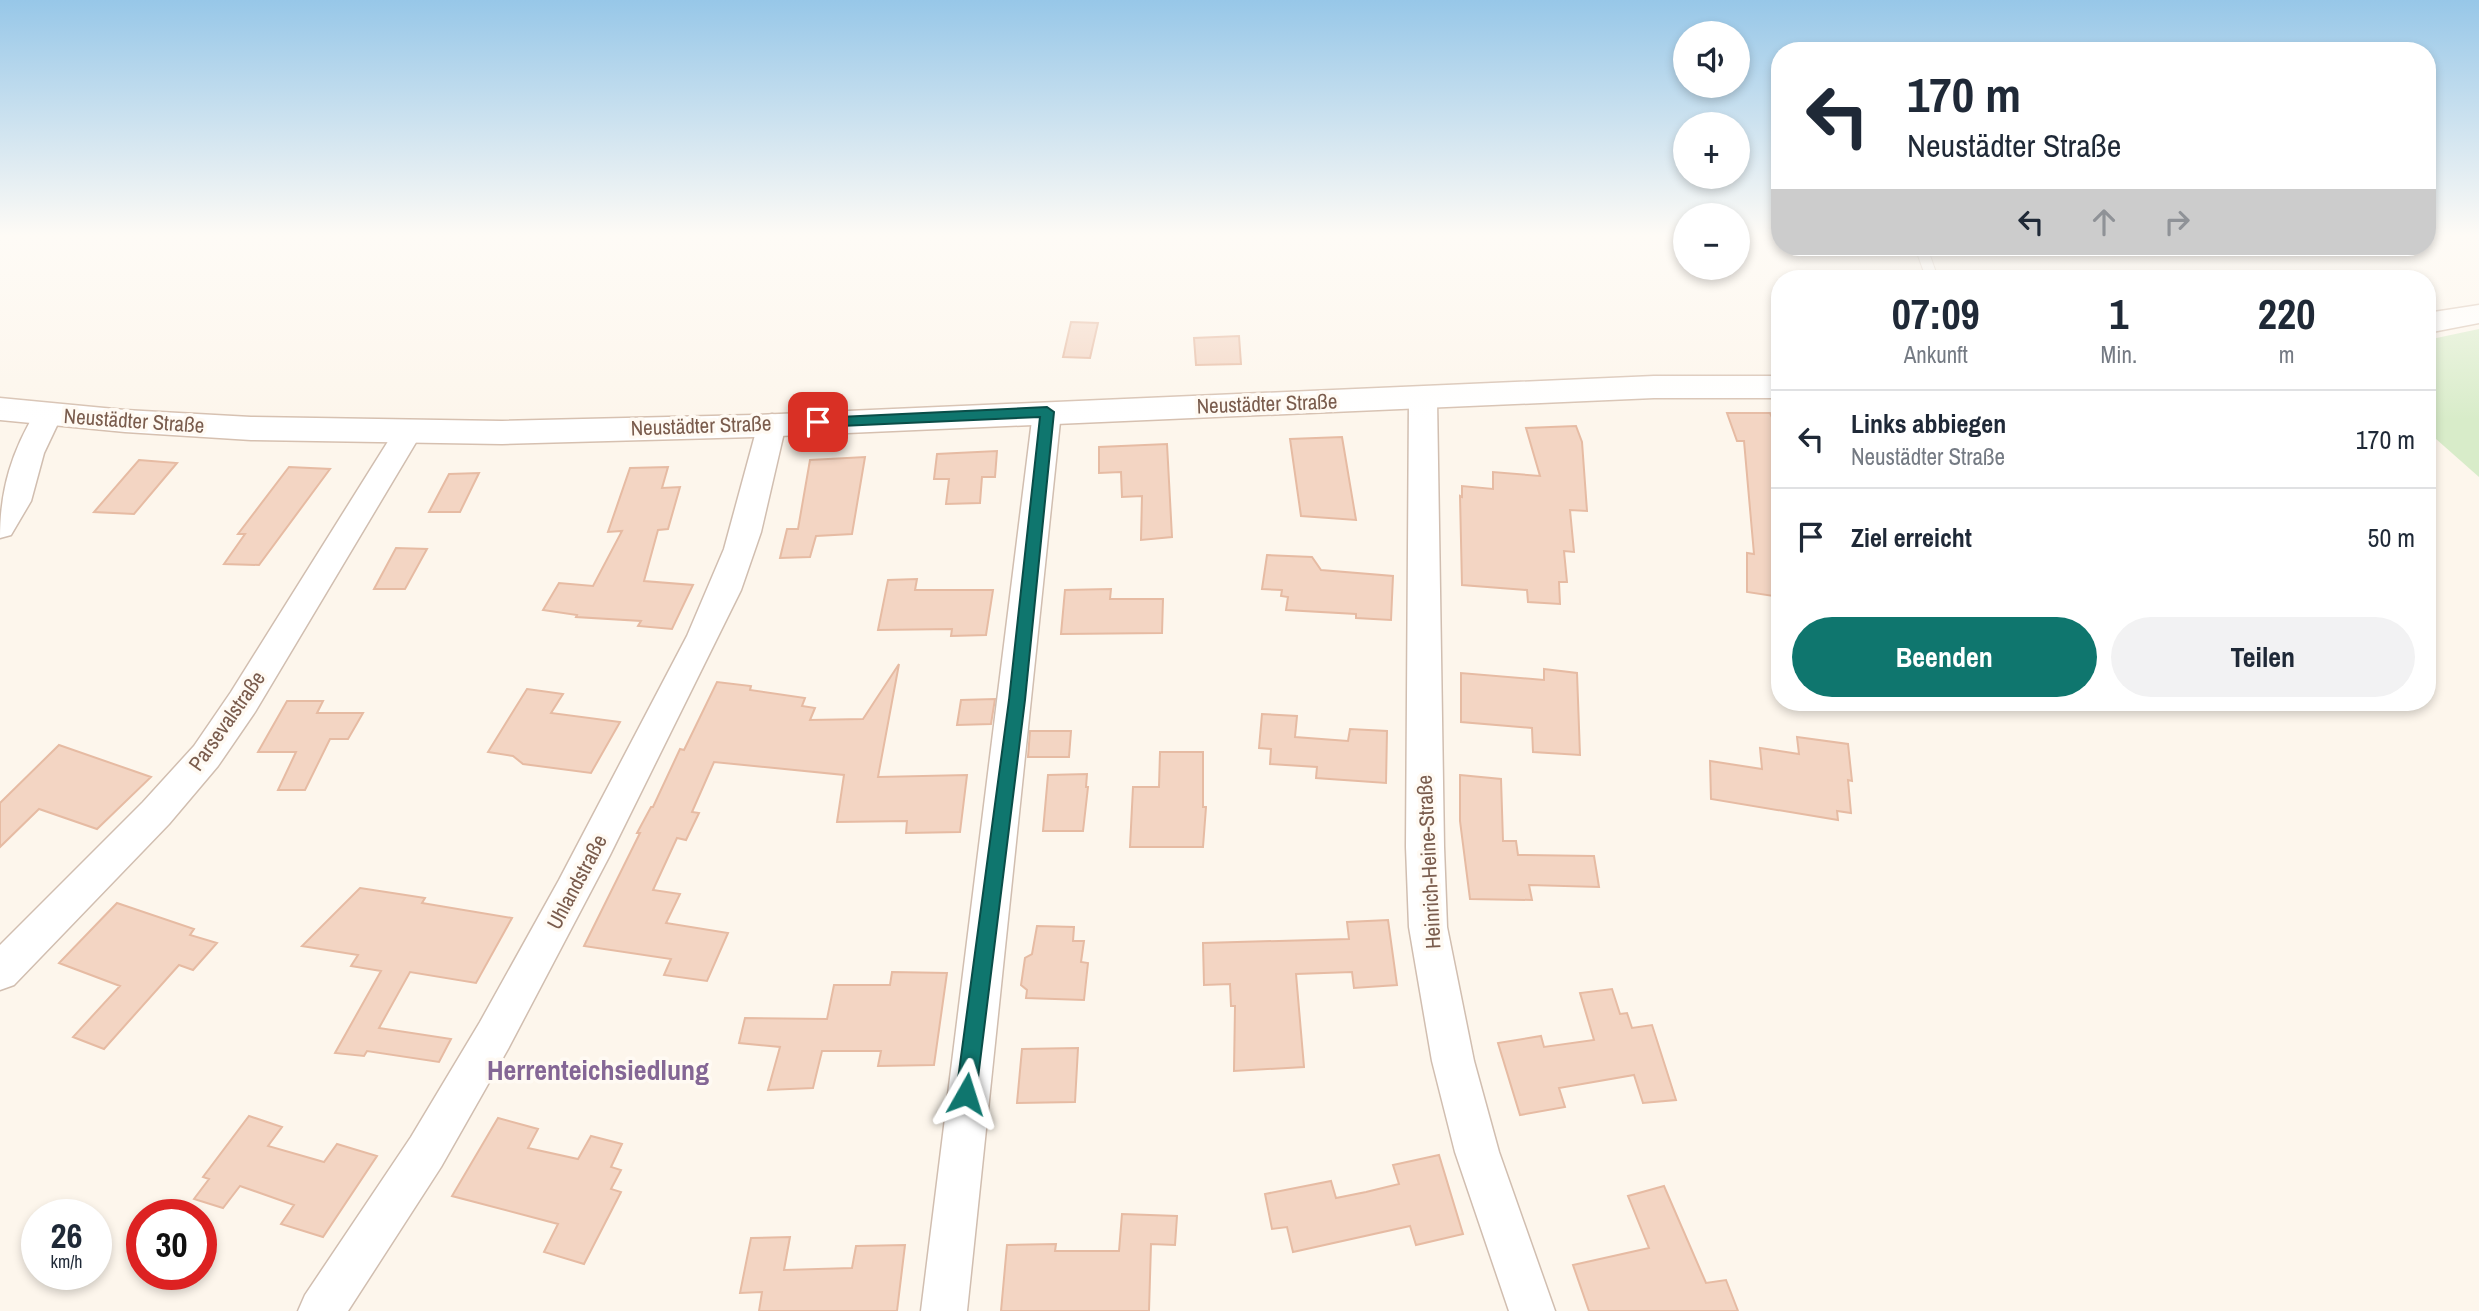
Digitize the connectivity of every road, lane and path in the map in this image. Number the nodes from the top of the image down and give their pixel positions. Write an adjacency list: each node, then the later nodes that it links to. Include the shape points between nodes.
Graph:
1 (2479, 314): 2 (street)
2 (2436, 321)
3 (1771, 387): 4 (street, Neustädter Straße, via 1654,387)
4 (1423, 398): 6 (street, Neustädter Straße); 14 (street, Heinrich-Heine-Straße, via 1428,927 1453,1061 1476,1152)
5 (0, 409): 7 (street, Neustädter Straße)
6 (1047, 412): 8 (street, Neustädter Straße); 13 (street)
7 (48, 415): 9 (street, Neustädter Straße); 10 (street, via 29,453 16,501)
8 (772, 424): 9 (street, Neustädter Straße); 12 (street, Uhlandstraße, via 756,498 733,567 617,806 439,1131)
9 (407, 434): 11 (street, Parsevalstraße, via 206,756)
10 (0, 527)
11 (0, 972)
12 (321, 1311)
13 (944, 1311)
14 (1532, 1311)

